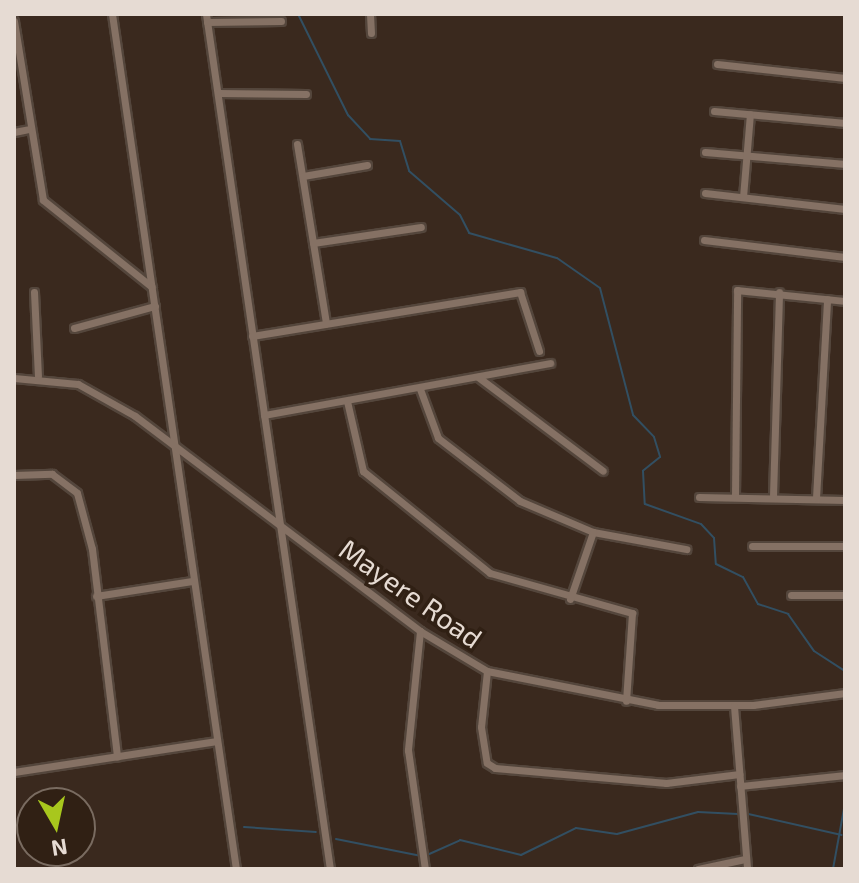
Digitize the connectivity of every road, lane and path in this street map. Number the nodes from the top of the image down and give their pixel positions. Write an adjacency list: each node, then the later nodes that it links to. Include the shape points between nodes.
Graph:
1 (112, 14): 29 (street)
2 (370, 14): 6 (street)
3 (207, 18): 5 (street); 9 (street)
4 (14, 21): 14 (street)
5 (281, 21)
6 (371, 33)
7 (717, 64): 8 (street)
8 (845, 78)
9 (218, 93): 10 (street); 37 (street)
10 (306, 94)
11 (714, 111): 12 (street)
12 (750, 114): 13 (street); 18 (street)
13 (845, 123)
14 (29, 129): 15 (street); 29 (street, via 37,183 53,213)
15 (14, 132)
16 (297, 144): 21 (street)
17 (705, 152): 18 (street)
18 (747, 154): 19 (street); 23 (street)
19 (845, 164)
20 (367, 165): 21 (street)
21 (303, 176): 27 (street)
22 (705, 193): 23 (street)
23 (743, 197): 24 (street)
24 (845, 209)
25 (421, 227): 27 (street)
26 (704, 240): 28 (street)
27 (313, 243): 35 (street)
28 (845, 257)
29 (152, 287): 34 (street)
30 (34, 292): 40 (street)
31 (779, 292): 32 (street); 49 (street, via 736,293); 50 (street)
32 (827, 299): 33 (street); 52 (street)
33 (845, 301)
34 (155, 306): 36 (street); 46 (street)
35 (326, 324): 37 (street); 38 (street, via 520,292)
36 (74, 328)
37 (252, 336): 45 (street)
38 (539, 351)
39 (550, 363): 41 (street)
40 (38, 376): 42 (street); 46 (street, Mayere Road, via 92,391)
41 (478, 377): 43 (street); 47 (street)
42 (14, 378)
43 (420, 389): 44 (street); 55 (street, via 438,438 520,501)
44 (347, 401): 45 (street); 63 (street, via 368,476 490,573)
45 (264, 415): 54 (street)
46 (174, 446): 54 (street, Mayere Road); 59 (street)
47 (603, 471)
48 (14, 475): 62 (street, via 52,474 77,493)
49 (735, 496): 50 (street); 51 (street)
50 (773, 496): 52 (street)
51 (699, 497)
52 (816, 498): 53 (street)
53 (845, 500)
54 (285, 530): 64 (street, Mayere Road); 78 (street)
55 (593, 532): 58 (street); 63 (street)
56 (752, 546): 57 (street)
57 (845, 546)
58 (686, 549)
59 (192, 581): 62 (street); 69 (street)
60 (791, 595): 61 (street)
61 (845, 595)
62 (96, 596): 70 (street)
63 (570, 599): 67 (street, via 634,616)
64 (420, 631): 65 (street, Mayere Road); 76 (street, via 408,750)
65 (487, 671): 67 (street, Mayere Road); 72 (street, via 481,727 487,763 495,768 666,783)
66 (845, 693): 68 (street, Mayere Road)
67 (626, 701): 68 (street, Mayere Road)
68 (734, 706): 72 (street)
69 (217, 741): 70 (street); 77 (street)
70 (117, 756): 71 (street)
71 (14, 772)
72 (739, 774): 74 (street)
73 (844, 775): 74 (street)
74 (740, 786): 75 (street)
75 (745, 859): 79 (street); 80 (street)
76 (425, 865)
77 (236, 869)
78 (330, 869)
79 (698, 869)
80 (747, 869)

